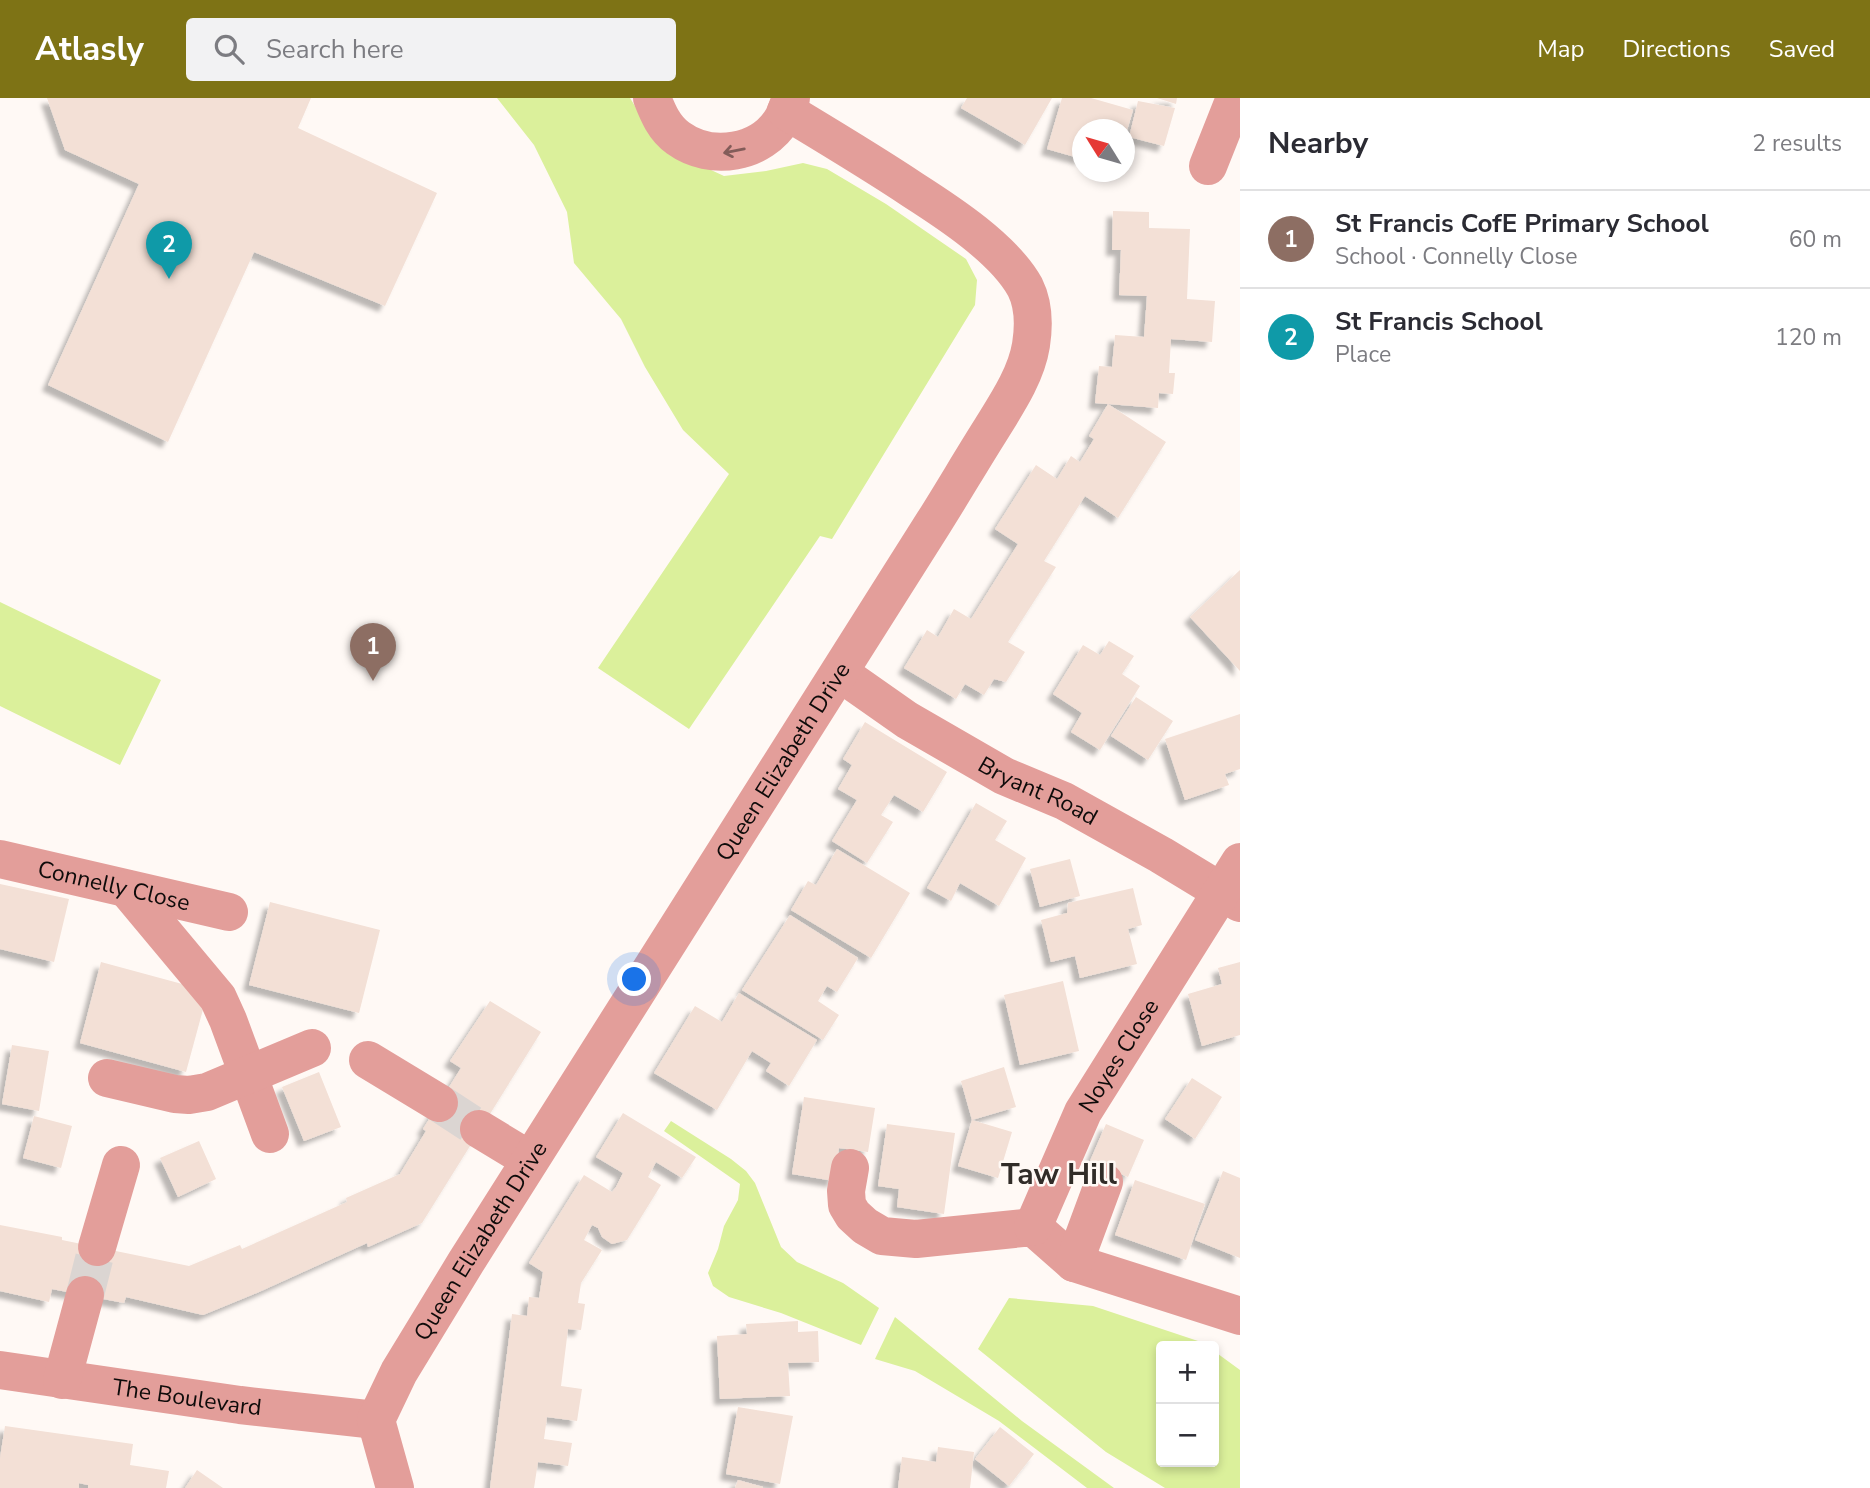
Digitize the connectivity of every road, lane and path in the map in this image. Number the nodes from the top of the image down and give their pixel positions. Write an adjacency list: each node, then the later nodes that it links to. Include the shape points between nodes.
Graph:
1 (652, 98): 3 (street, Queen Elizabeth Drive, one-way to 1, via 782,120 766,137 745,149 722,153 698,149 677,138 661,120)
2 (1235, 98): 4 (street)
3 (788, 105): 5 (street, Queen Elizabeth Drive, via 986,243 1025,288 1033,314 1031,345 1022,373)
4 (1208, 166)
5 (840, 673): 7 (street, Bryant Road, via 907,720 1004,776 1064,801 1161,855); 17 (street, Queen Elizabeth Drive)
6 (0, 859): 8 (street, Connelly Close)
7 (1234, 886): 21 (street, Noyes Close, via 1083,1112)
8 (127, 888): 9 (street, Connelly Close); 12 (street, via 218,999)
9 (229, 912)
10 (312, 1048): 12 (street)
11 (368, 1060): 14 (street)
12 (249, 1076): 13 (street, via 189,1095); 16 (street)
13 (107, 1078)
14 (439, 1103)
15 (479, 1129): 17 (street)
16 (270, 1134)
17 (530, 1160): 28 (street, Queen Elizabeth Drive, via 404,1363)
18 (121, 1165): 22 (street)
19 (850, 1168): 21 (street, via 847,1205 865,1226 882,1236 916,1239)
20 (1104, 1182): 23 (street)
21 (1033, 1227): 23 (street)
22 (97, 1247)
23 (1074, 1263): 25 (street)
24 (85, 1295): 27 (street)
25 (1240, 1316)
26 (0, 1370): 27 (street, The Boulevard)
27 (62, 1380): 28 (street, The Boulevard)
28 (376, 1420): 29 (street)
29 (395, 1488)

